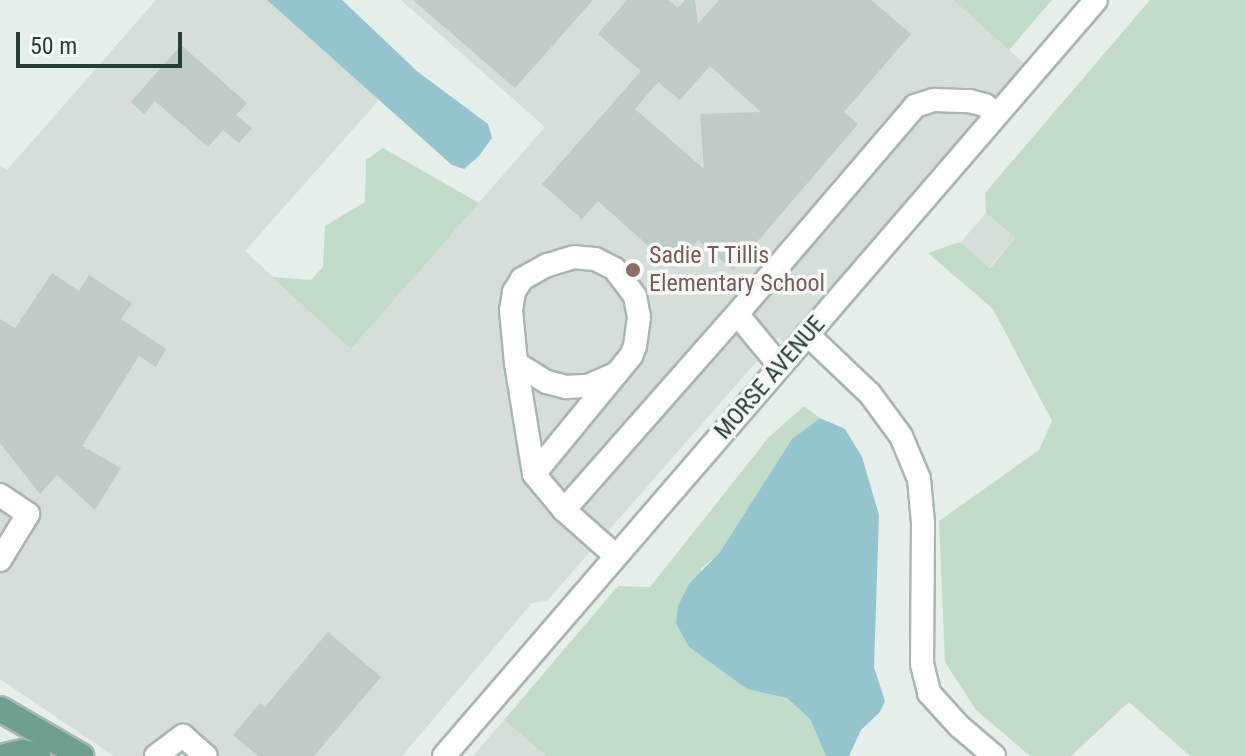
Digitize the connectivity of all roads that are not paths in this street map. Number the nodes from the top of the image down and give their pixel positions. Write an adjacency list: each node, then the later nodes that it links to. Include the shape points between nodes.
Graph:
1 (1096, 0): 2 (street, MORSE AVENUE)
2 (997, 114): 3 (street, via 969,101 934,100 915,106); 4 (street, MORSE AVENUE)
3 (737, 314): 6 (street); 10 (street)
4 (807, 334): 6 (street, MORSE AVENUE); 21 (street, via 870,394 901,436 919,479 922,664 929,693)
5 (516, 363): 7 (street, via 566,387 588,386); 7 (street, via 512,299 522,279 574,257 595,259 624,278 638,305 631,356); 8 (street)
6 (780, 366): 11 (street, MORSE AVENUE)
7 (617, 373): 8 (street)
8 (534, 474): 10 (street)
9 (0, 495): 12 (street, via 28,514)
10 (564, 510): 11 (street)
11 (616, 556): 20 (street, MORSE AVENUE)
12 (0, 560)
13 (0, 709): 17 (main road)
14 (180, 746): 18 (street); 19 (street)
15 (5, 756): 16 (main road)
16 (38, 756)
17 (81, 756)
18 (156, 756)
19 (206, 756)
20 (444, 756)
21 (994, 756)

